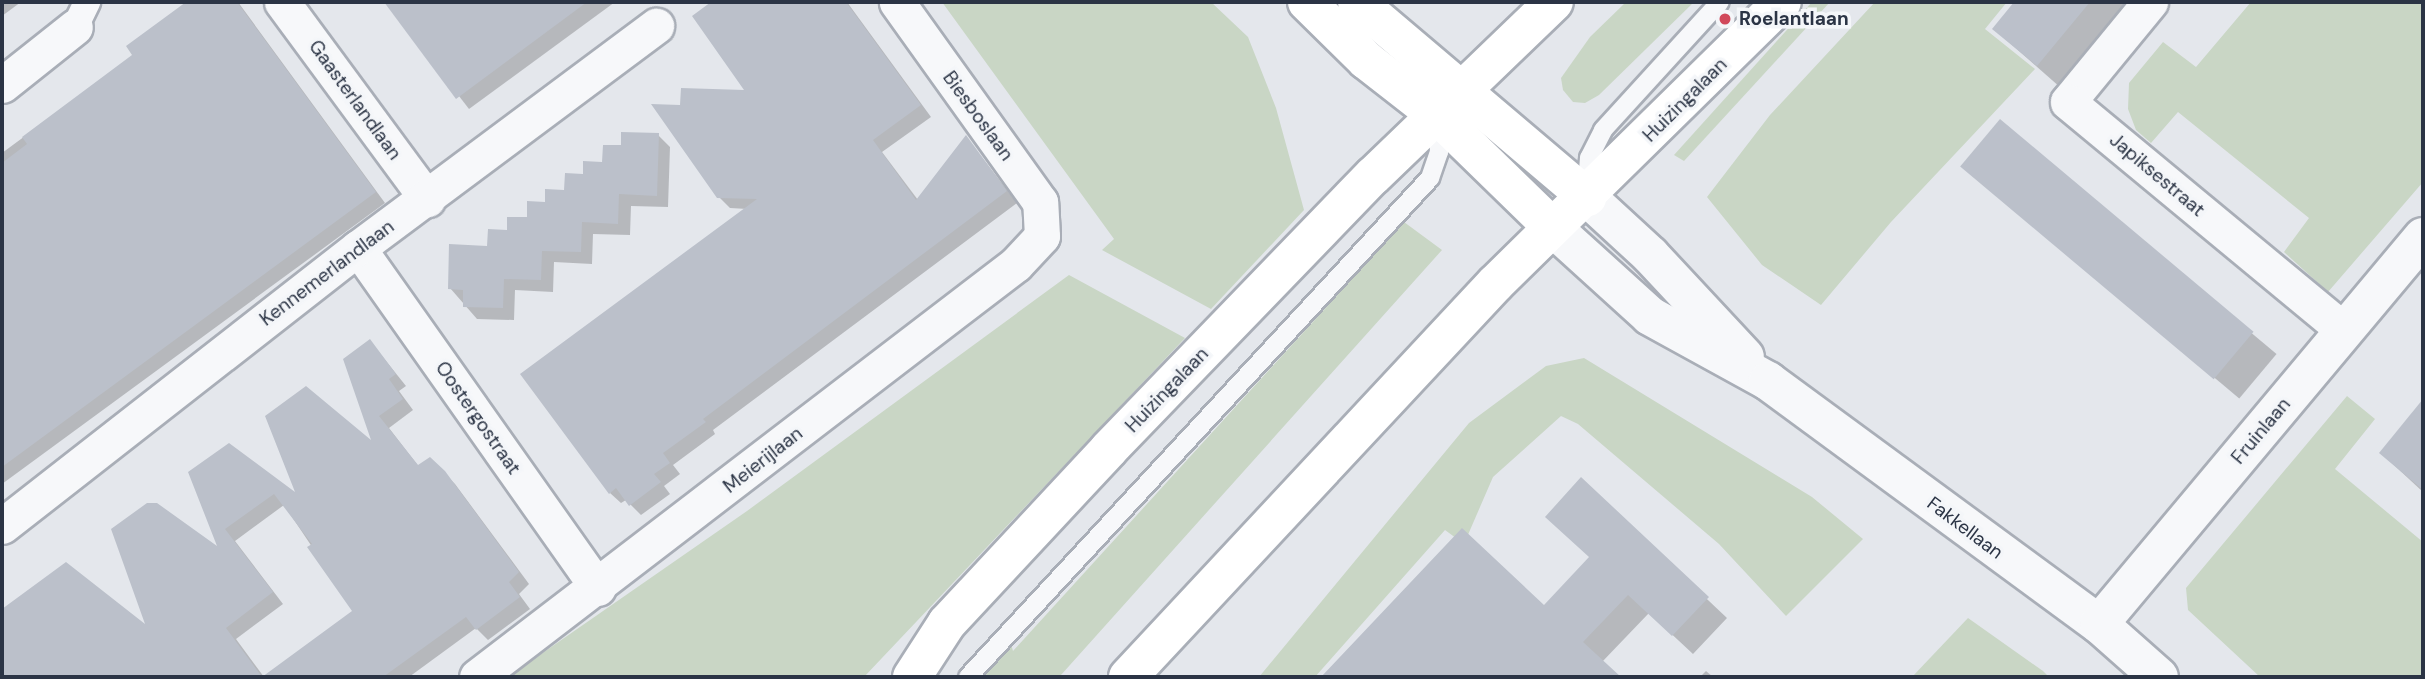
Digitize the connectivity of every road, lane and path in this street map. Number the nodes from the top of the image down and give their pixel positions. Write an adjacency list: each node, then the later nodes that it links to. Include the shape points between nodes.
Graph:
1 (282, 2): 15 (street, Gaasterlandlaan)
2 (897, 2): 17 (street, Biesboslaan, via 1040,202)
3 (1307, 2): 13 (main road, via 1366,60)
4 (1357, 2): 12 (main road)
5 (1554, 2): 12 (main road, Huizingalaan)
6 (1720, 2): 14 (lane, Huizingalaan, via 1603,130 1589,158)
7 (1782, 2): 14 (main road, Huizingalaan)
8 (2150, 2): 20 (street, Japiksestraat, via 2068,102)
9 (81, 14): 11 (street)
10 (656, 26): 15 (street, Kennemerlandlaan)
11 (2, 85)
12 (1465, 90): 13 (main road, Huizingalaan); 14 (main road)
13 (1438, 116): 16 (main road); 26 (main road, Huizingalaan, via 1373,176 1100,459 947,623); 27 (lane, via 1438,152 1430,178)
14 (1587, 197): 16 (main road, Huizingalaan); 21 (street, Fakkellaan, via 1650,255)
15 (427, 199): 19 (street, Kennemerlandlaan)
16 (1552, 227): 21 (street, Fakkellaan, via 1650,316); 28 (main road, Huizingalaan)
17 (1042, 236): 23 (street, Meierijlaan, via 1016,264)
18 (2423, 237): 20 (street, Fruinlaan)
19 (358, 247): 22 (street, Kennemerlandlaan); 23 (street, Oostergostraat)
20 (2345, 331): 24 (street, Fruinlaan)
21 (1768, 381): 24 (street, Fakkellaan)
22 (2, 526)
23 (598, 588): 25 (street, Meierijlaan)
24 (2099, 624): 29 (street, Fakkellaan)
25 (477, 677)
26 (912, 677)
27 (968, 677)
28 (1128, 677)
29 (2159, 677)

